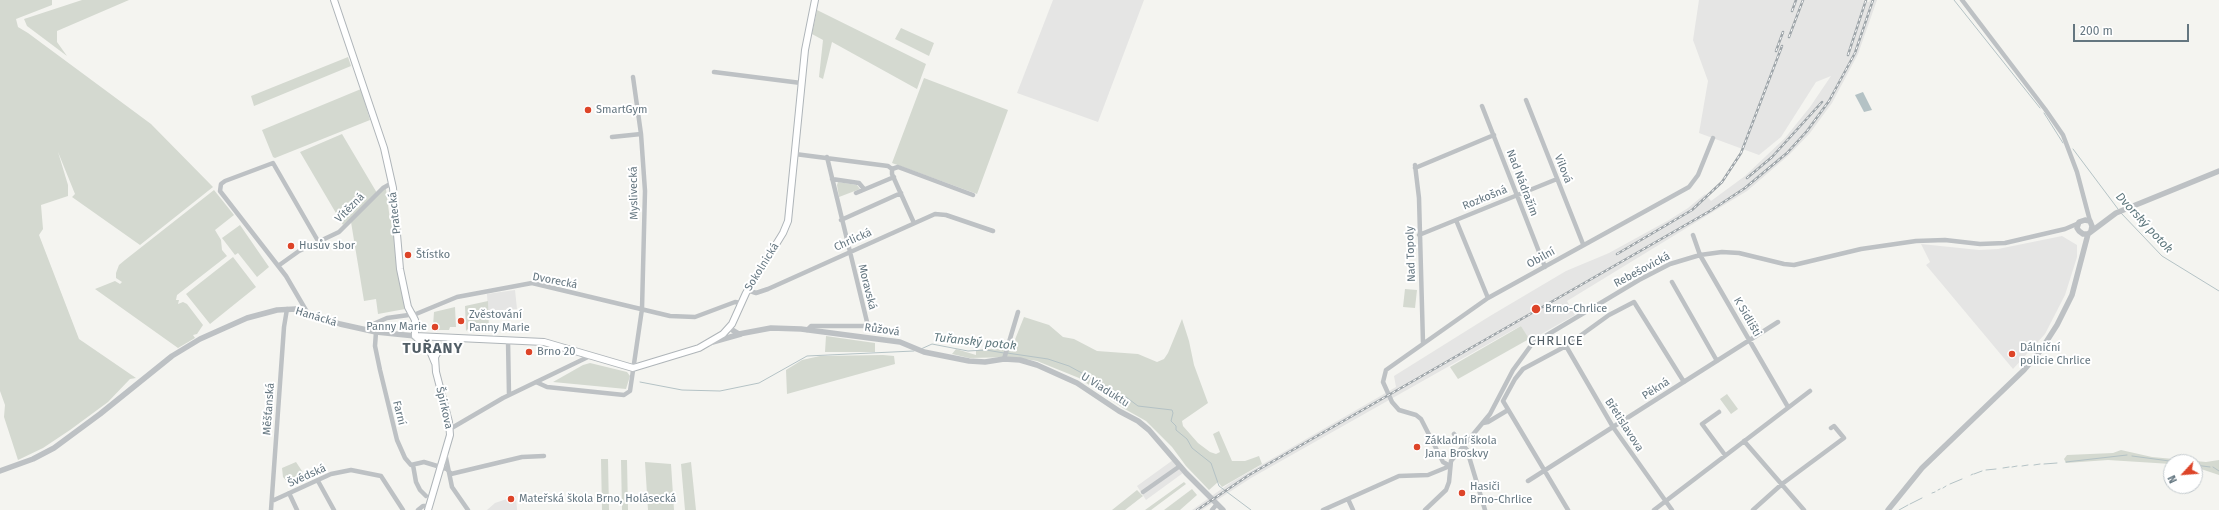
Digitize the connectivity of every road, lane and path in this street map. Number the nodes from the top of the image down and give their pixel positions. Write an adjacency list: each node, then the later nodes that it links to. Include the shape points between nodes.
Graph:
1 (334, 0): 20 (main road, Pratecká, via 383,142)
2 (814, 0): 6 (main road, Sokolnická)
3 (1962, 0): 26 (street, via 2061,131 2073,158)
4 (714, 72): 6 (street)
5 (633, 77): 9 (street, Myslivecká)
6 (801, 83): 13 (main road, Sokolnická)
7 (1526, 100): 19 (street, Vilová)
8 (1482, 106): 10 (street, Nad Nádražím)
9 (641, 134): 11 (street); 52 (street, Myslivecká, via 645,191)
10 (1494, 135): 25 (street, Nad Nádražím); 37 (street, Nad Topoly, via 1415,166 1419,198)
11 (612, 136)
12 (1713, 138): 40 (street, Obilní, via 1698,175 1689,187)
13 (795, 154): 14 (street); 47 (main road, Sokolnická, via 787,225)
14 (828, 157): 15 (street, via 888,166); 18 (street, Moravská)
15 (892, 169): 17 (street); 24 (street, via 898,167)
16 (2219, 171): 29 (street, via 2119,212)
17 (894, 177): 21 (street); 23 (street)
18 (832, 179): 21 (street, via 859,183); 27 (street, Moravská)
19 (1557, 179): 25 (street, Rozkošná); 40 (street, Vilová)
20 (392, 183): 39 (street, Vítězná, via 383,188 339,232); 56 (main road, Pratecká, via 400,269 408,307)
21 (864, 189): 22 (street)
22 (856, 193)
23 (901, 193): 27 (street); 31 (street)
24 (973, 195)
25 (1517, 195): 28 (street, Rozkošná); 45 (street, Nad Nádražím)
26 (2084, 202): 30 (street); 32 (street)
27 (841, 220): 41 (street, Moravská)
28 (1456, 220): 37 (street, Rozkošná); 48 (street)
29 (2106, 221): 32 (street); 36 (street)
30 (2080, 222): 32 (street); 33 (street, Rebešovická); 35 (street)
31 (914, 223): 34 (street, Chrlická, via 937,214); 41 (street, Chrlická)
32 (2090, 223): 36 (street)
33 (2065, 229): 35 (street, Rebešovická); 43 (street, Rebešovická, via 1996,244 1936,240 1888,244 1794,265 1730,252)
34 (993, 231)
35 (2079, 232): 36 (street); 42 (street)
36 (2089, 232): 42 (street)
37 (1419, 235): 68 (street, Nad Topoly)
38 (1693, 235): 43 (street, K Sídlišti)
39 (318, 241): 44 (street, Vítězná); 44 (street, via 273,163 225,181 220,191)
40 (1583, 244): 45 (street, Obilní)
41 (850, 252): 47 (street, Chrlická, via 768,289 756,293); 58 (street, Moravská)
42 (2083, 252): 128 (street, via 2069,301 2041,350 2024,370 1918,472)
43 (1700, 255): 67 (street, K Sídlišti); 84 (street, Rebešovická, via 1660,269 1538,339 1519,359)
44 (278, 266): 49 (street)
45 (1545, 267): 48 (street, Obilní)
46 (1672, 282): 74 (street)
47 (747, 290): 50 (main road, Sokolnická)
48 (1488, 298): 68 (street, Obilní)
49 (302, 301): 53 (street); 54 (street)
50 (742, 302): 52 (street, Dvorecká, via 734,302 695,317 670,316); 59 (main road, Sokolnická)
51 (287, 309): 53 (street, Hanácká); 99 (street, Hanácká, via 257,315 226,326 183,348 54,448 26,463); 107 (street, Měšťanská)
52 (642, 309): 56 (street, Dvorecká, via 532,283 457,297); 76 (street, Myslivecká)
53 (298, 310): 54 (street, Hanácká)
54 (307, 312): 60 (street, Hanácká, via 335,323)
55 (1018, 312): 73 (street)
56 (412, 314): 60 (street, Dvorecká, via 387,318 372,324); 64 (main road, Pratecká)
57 (1778, 322): 67 (street, Pěkná)
58 (868, 326): 61 (street, Růžová, via 811,326)
59 (729, 328): 63 (street); 69 (main road, Sokolnická)
60 (368, 330): 62 (street, Hanácká)
61 (806, 330): 63 (street, Růžová, via 771,328); 72 (street, Růžová, via 900,342 918,350)
62 (376, 332): 64 (street, Hanácká); 94 (street, Farní, via 375,346 397,440 408,463)
63 (741, 334): 69 (street, Růžová)
64 (415, 336): 65 (main road, Hanácká); 75 (main road, via 430,351)
65 (460, 338): 66 (main road, Hanácká); 75 (main road, Hanácká, via 440,348)
66 (508, 340): 71 (main road, Hanácká, via 558,345); 80 (street)
67 (1750, 340): 74 (street, Pěkná); 81 (street, K Sídlišti)
68 (1423, 343): 96 (street, Obilní, via 1384,372 1383,382 1397,408 1421,419 1443,460)
69 (709, 344): 76 (main road, Sokolnická)
70 (1566, 346): 78 (street, via 1609,315 1634,302); 82 (street, via 1523,369 1503,400); 85 (street, Břetislavova)
71 (590, 356): 76 (main road, Hanácká); 77 (street)
72 (952, 358): 73 (street, U Viaduktu, via 985,362)
73 (1004, 359): 95 (street, U Viaduktu, via 1037,365 1077,383 1149,430)
74 (1718, 361): 78 (street, Pěkná)
75 (435, 363): 87 (main road, Špirkova)
76 (633, 368): 77 (street, Myslivecká, via 630,391 624,395 546,387)
77 (536, 382): 80 (street)
78 (1684, 382): 85 (street, Pěkná)
79 (1810, 391): 81 (street)
80 (509, 394): 87 (street)
81 (1788, 407): 89 (street)
82 (1508, 410): 84 (street); 98 (street)
83 (1719, 412): 92 (street, via 1702,424)
84 (1483, 423): 90 (street, Rebešovická)
85 (1612, 427): 98 (street, Pěkná); 108 (street, Břetislavova)
86 (1831, 428): 103 (street, via 1834,426 1844,438)
87 (450, 429): 91 (main road, Špirkova, via 450,441)
88 (1454, 434): 90 (street)
89 (1744, 441): 92 (street); 103 (street)
90 (1463, 446): 96 (street, Rebešovická); 122 (street)
91 (445, 454): 97 (main road, Špirkova); 100 (street)
92 (1726, 455): 108 (street)
93 (544, 456): 100 (street, via 522,457)
94 (413, 465): 97 (street, via 422,462); 109 (street, via 417,485)
95 (1180, 466): 104 (street); 110 (street, U Viaduktu)
96 (1450, 466): 106 (street, via 1428,475 1399,476); 121 (street, Rebešovická, via 1448,487)
97 (441, 467): 100 (street); 109 (main road, Špirkova)
98 (1544, 470): 101 (street, Pěkná); 123 (street)
99 (0, 471)
100 (451, 474): 116 (street, via 452,487)
101 (1528, 480)
102 (318, 481): 105 (street, Švédská); 113 (street); 114 (street, Švédská, via 331,474 351,470 378,474)
103 (1782, 484): 126 (street); 127 (street)
104 (1143, 492)
105 (289, 494): 107 (street, Švédská); 112 (street)
106 (1348, 499): 119 (street); 120 (street)
107 (272, 501): 111 (street, Měšťanská)
108 (1665, 502): 124 (street); 125 (street, Břetislavova)
109 (428, 503): 115 (street)
110 (1217, 504): 117 (street); 118 (street, U Viaduktu)
111 (271, 510)
112 (297, 510)
113 (334, 510)
114 (403, 510)
115 (418, 510)
116 (468, 510)
117 (1212, 510)
118 (1224, 510)
119 (1322, 510)
120 (1353, 510)
121 (1425, 510)
122 (1485, 510)
123 (1568, 510)
124 (1654, 510)
125 (1672, 510)
126 (1753, 510)
127 (1804, 510)
128 (1888, 510)

